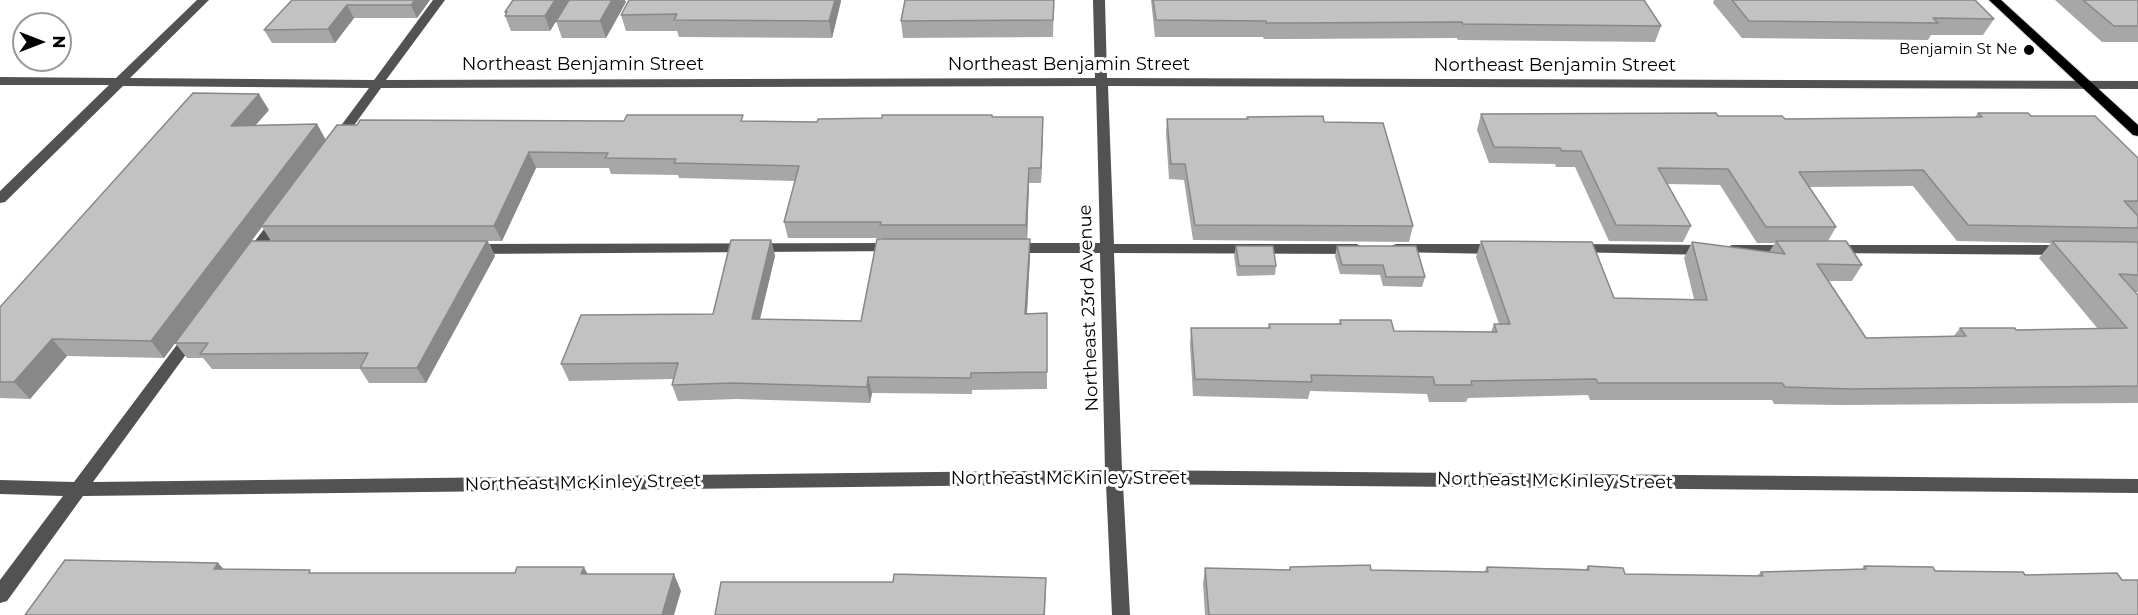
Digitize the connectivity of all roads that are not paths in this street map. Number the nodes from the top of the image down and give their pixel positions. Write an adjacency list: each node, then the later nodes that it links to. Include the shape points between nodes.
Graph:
1 (203, 0): 6 (street)
2 (439, 0): 8 (street)
3 (1099, 0): 7 (street, Northeast 23rd Avenue)
4 (1995, 0): 9 (main road)
5 (0, 81): 6 (street, Northeast Benjamin Street)
6 (120, 82): 8 (street, Northeast Benjamin Street); 13 (street)
7 (1102, 82): 8 (street, Northeast Benjamin Street); 9 (street, Northeast Benjamin Street); 17 (street, Northeast 23rd Avenue)
8 (379, 84): 12 (street)
9 (2088, 85): 10 (street, Northeast Benjamin Street); 11 (main road)
10 (2138, 85)
11 (2138, 132)
12 (331, 148)
13 (0, 199)
14 (290, 203): 18 (street)
15 (912, 248): 20 (street)
16 (995, 248): 17 (street)
17 (1107, 248): 21 (street); 26 (street, Northeast 23rd Avenue)
18 (256, 249): 19 (street); 24 (street)
19 (280, 249)
20 (459, 249)
21 (1510, 249)
22 (1557, 249): 23 (street)
23 (2079, 250)
24 (242, 268)
25 (200, 325): 29 (street)
26 (1114, 477): 27 (street, Northeast McKinley Street); 29 (street, Northeast McKinley Street); 31 (street, Northeast 23rd Avenue)
27 (2138, 486)
28 (0, 487): 29 (street, Northeast McKinley Street)
29 (78, 489): 30 (street)
30 (0, 595)
31 (1121, 615)

